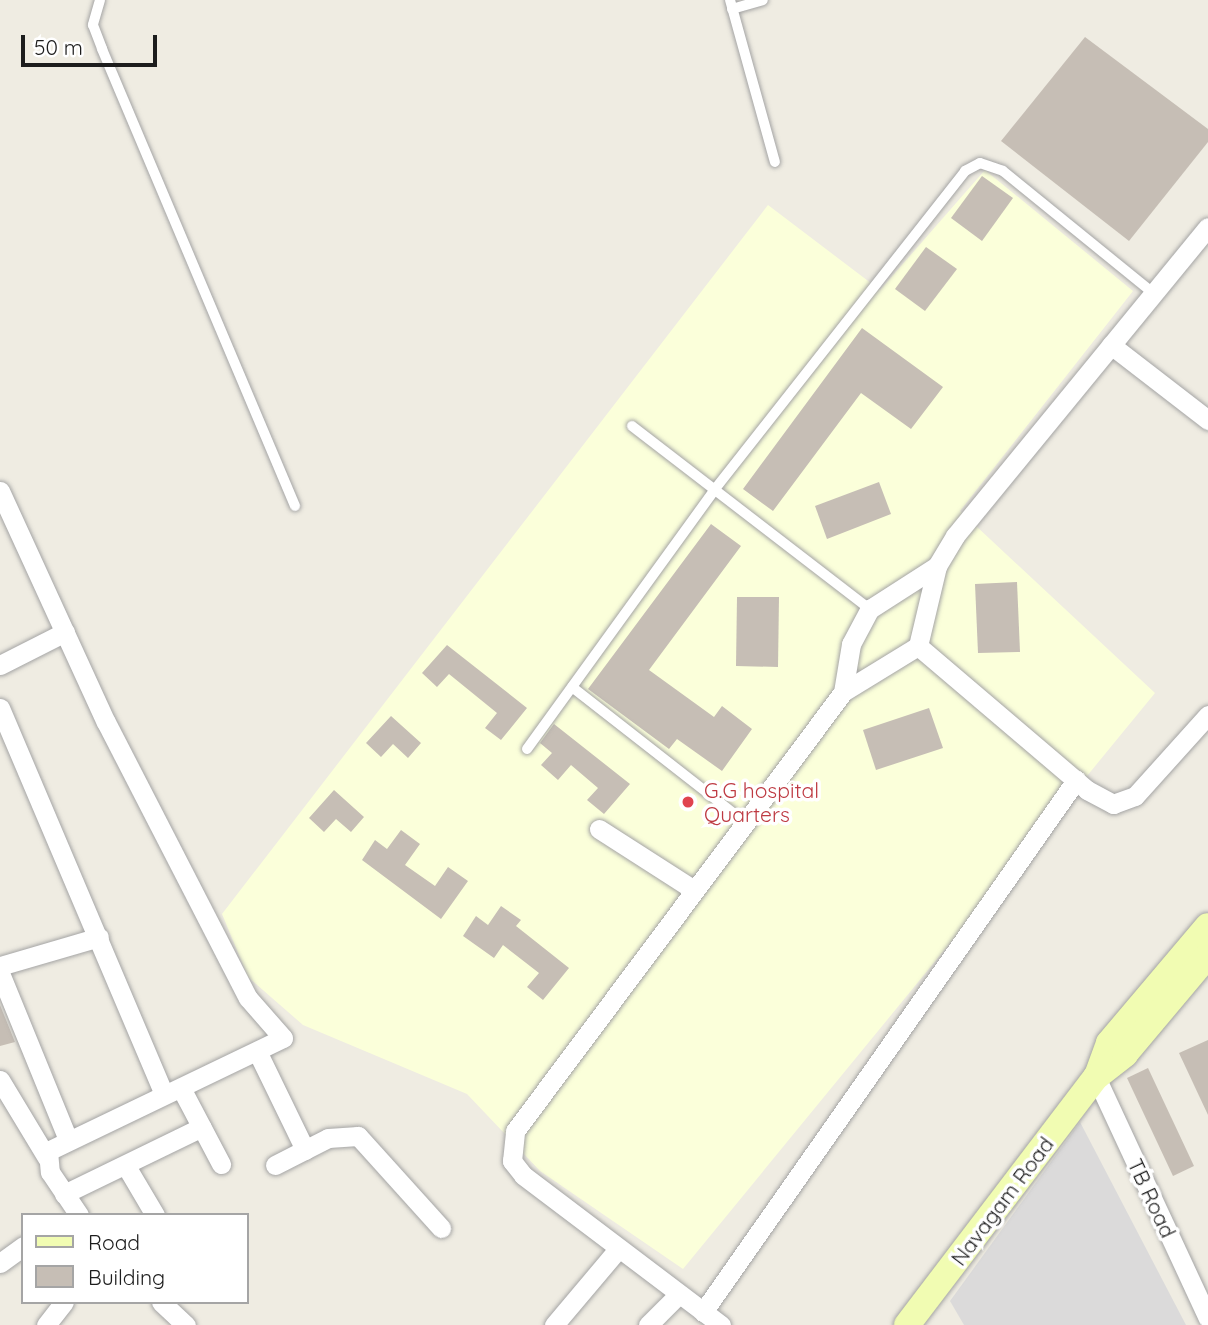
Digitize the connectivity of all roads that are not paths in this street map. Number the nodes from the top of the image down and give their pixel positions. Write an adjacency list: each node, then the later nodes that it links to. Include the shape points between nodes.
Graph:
1 (100, 0): 12 (lane, via 93,18 102,49)
2 (763, 0): 3 (lane)
3 (731, 4): 4 (lane)
4 (775, 162)
5 (1208, 227): 6 (street)
6 (1153, 293): 7 (street); 10 (lane, via 1003,171 980,163 954,184)
7 (1111, 345): 8 (street); 13 (street)
8 (1208, 419)
9 (632, 426): 10 (lane)
10 (715, 489): 14 (lane); 18 (lane)
11 (0, 491): 15 (street)
12 (295, 506)
13 (937, 566): 14 (street); 16 (street)
14 (870, 609): 19 (street, via 851,644)
15 (65, 632): 17 (street); 32 (street, via 248,999 284,1038)
16 (918, 646): 19 (street); 23 (street)
17 (0, 665)
18 (572, 687): 22 (lane); 24 (lane)
19 (843, 692): 24 (street)
20 (0, 708): 28 (street)
21 (1208, 715): 23 (street, via 1135,796 1113,804)
22 (527, 749)
23 (1076, 780): 52 (street)
24 (745, 822): 26 (street)
25 (599, 829): 26 (street)
26 (694, 891): 47 (street, via 526,1111 510,1149 523,1175)
27 (1208, 926): 33 (street, Navagam Road, via 1109,1044)
28 (99, 937): 30 (street); 35 (street)
29 (1208, 955): 33 (street, Navagam Road, via 1125,1054)
30 (0, 966)
31 (0, 973): 37 (street)
32 (257, 1051): 35 (street); 38 (street)
33 (1096, 1077): 53 (street, TB Road); 59 (street, Navagam Road)
34 (0, 1080): 39 (street)
35 (172, 1092): 36 (street); 37 (street)
36 (202, 1127): 40 (street); 41 (street)
37 (67, 1137): 39 (street)
38 (305, 1150): 42 (street); 45 (street, via 328,1138 358,1136)
39 (47, 1158): 43 (street)
40 (222, 1164)
41 (126, 1166): 43 (street); 44 (street)
42 (275, 1166)
43 (70, 1207)
44 (154, 1213)
45 (441, 1228)
46 (21, 1247): 48 (street)
47 (618, 1249): 49 (street); 56 (street)
48 (0, 1263)
49 (679, 1294): 52 (street); 57 (street)
50 (62, 1304): 54 (street)
51 (163, 1304): 55 (street)
52 (703, 1312): 58 (street)
53 (1208, 1318)
54 (46, 1325)
55 (186, 1325)
56 (554, 1325)
57 (648, 1325)
58 (721, 1325)
59 (907, 1325)

